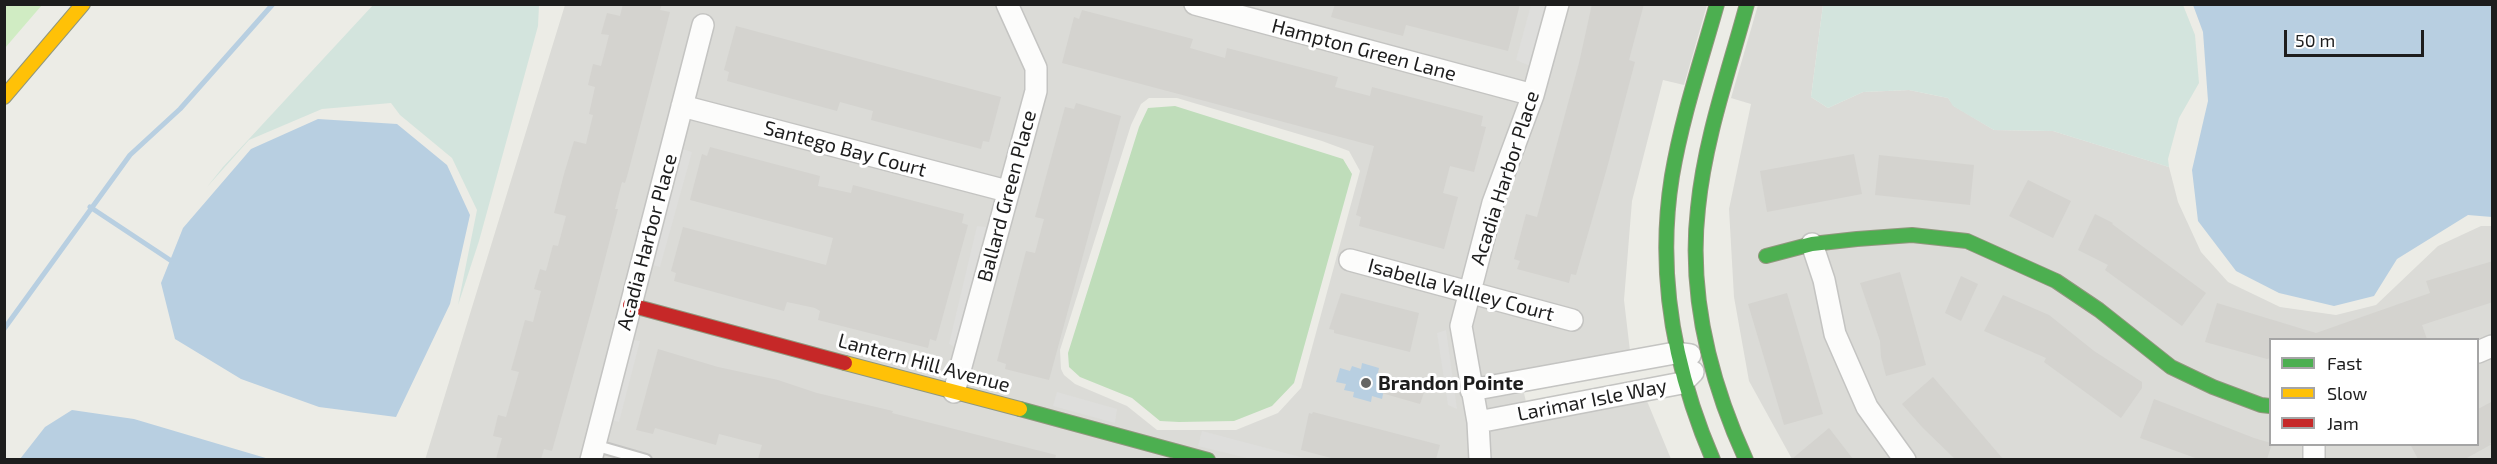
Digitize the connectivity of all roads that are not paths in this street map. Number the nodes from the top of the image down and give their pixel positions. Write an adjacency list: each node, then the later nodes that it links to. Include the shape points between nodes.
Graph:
1 (83, 4): 9 (main road)
2 (1006, 4): 11 (street, Ballard Green Place, via 1036,68 1036,91)
3 (1195, 4): 8 (street, Hampton Green Lane)
4 (1558, 4): 8 (street, Acadia Harbor Place)
5 (1717, 4): 20 (main road, via 1678,146 1668,211 1666,269)
6 (1747, 4): 21 (main road, via 1710,140 1698,206 1696,275)
7 (703, 25): 10 (street, Acadia Harbor Place)
8 (1533, 95): 15 (street, Acadia Harbor Place, via 1493,203)
9 (4, 97)
10 (682, 106): 11 (street, Santego Bay Court); 16 (street, Acadia Harbor Place)
11 (1007, 191): 25 (street, Ballard Green Place)
12 (1812, 244): 13 (main road); 26 (main road, via 1912,235 1967,241 2056,281 2171,367 2223,391); 35 (street, via 1824,280 1834,334 1867,407)
13 (1766, 256)
14 (1350, 260): 15 (street, Isabella Vallley Court)
15 (1468, 292): 17 (street, Isabella Vallley Court); 24 (street, Acadia Harbor Place, via 1461,326)
16 (630, 305): 25 (main road, Lantern Hill Avenue); 29 (street, Acadia Harbor Place)
17 (1572, 320)
18 (2493, 346): 19 (street)
19 (2479, 352)
20 (1675, 353): 21 (street, Larimar Isle Way); 22 (street, Larimar Isle Way); 23 (main road)
21 (1708, 357): 23 (street, Larimar Isle Way); 34 (main road, via 1722,406)
22 (1531, 381): 24 (street, Larimar Isle Way); 27 (street)
23 (1682, 383): 27 (street, Larimar Isle Way); 33 (main road)
24 (1471, 390): 28 (street, Acadia Harbor Place)
25 (954, 392): 31 (main road, Lantern Hill Avenue)
26 (2269, 406)
27 (1538, 410): 28 (street, Larimar Isle Way)
28 (1478, 422): 32 (street, Acadia Harbor Place)
29 (592, 452): 30 (lane)
30 (646, 459)
31 (1208, 459)
32 (1480, 459)
33 (1713, 459)
34 (1746, 459)
35 (1905, 459)

